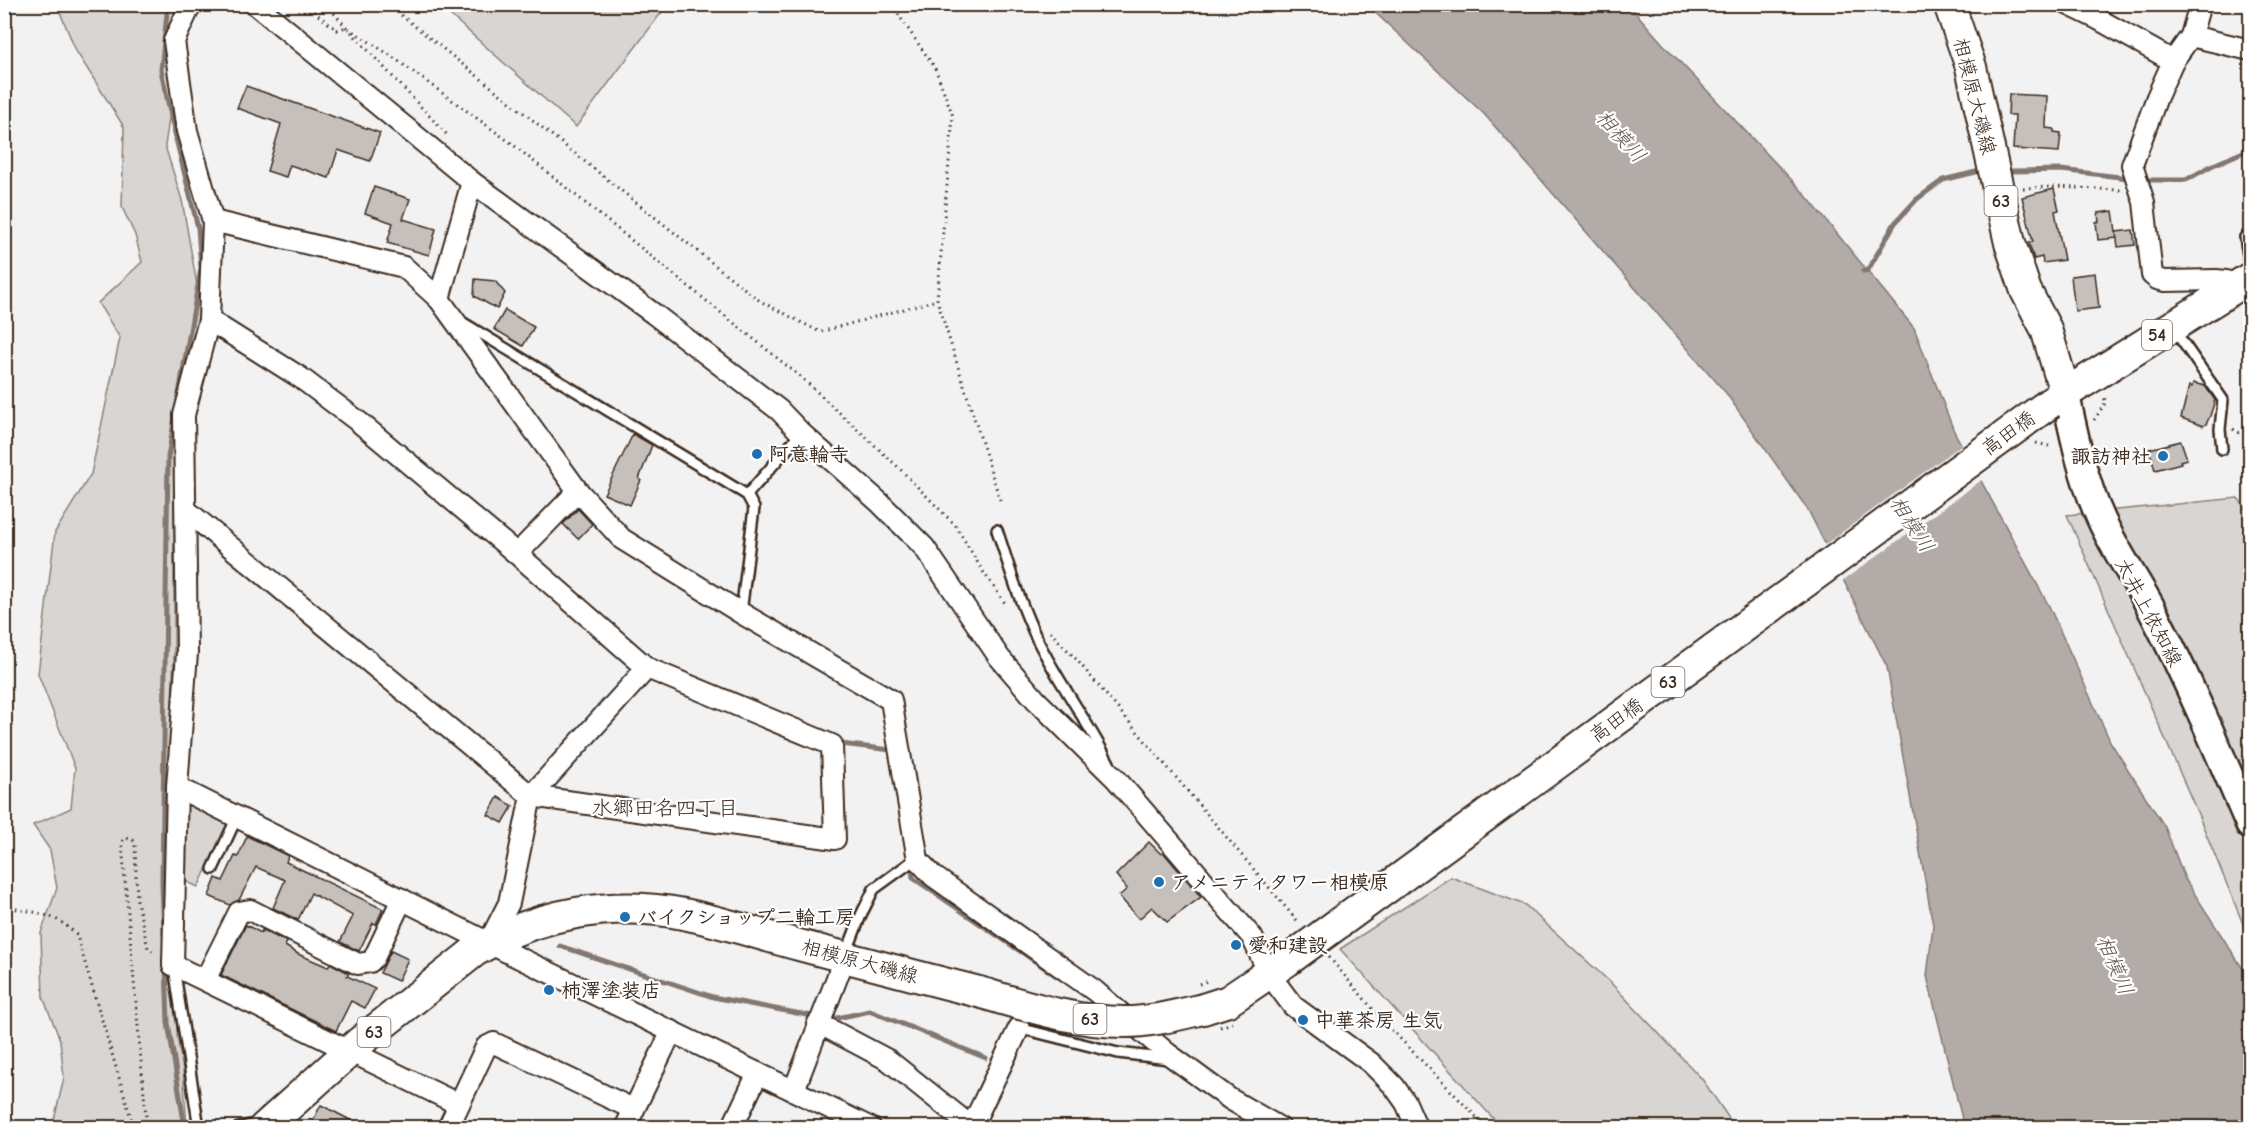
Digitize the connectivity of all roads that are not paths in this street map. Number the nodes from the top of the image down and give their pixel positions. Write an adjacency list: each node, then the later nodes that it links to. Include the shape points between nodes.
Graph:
1 (190, 4): 10 (street, via 174,41 187,131)
2 (255, 4): 9 (street)
3 (1949, 4): 17 (main road, 相模原大磯線 / 63, via 1971,67 2010,243 2026,291 2046,329)
4 (2067, 4): 8 (street)
5 (2200, 4): 6 (street)
6 (2191, 36): 7 (street); 8 (street)
7 (2250, 50)
8 (2173, 61): 12 (street, via 2132,165 2148,224 2152,275 2165,281)
9 (472, 182): 13 (street); 18 (street, via 654,314 779,410)
10 (213, 221): 13 (street, via 404,267); 15 (street)
11 (2245, 237): 12 (lane)
12 (2245, 278): 16 (main road, 54)
13 (439, 299): 14 (street)
14 (453, 316): 20 (street); 21 (lane)
15 (209, 320): 22 (street, via 184,416); 24 (street, via 301,378 359,422)
16 (2171, 326): 17 (main road, 54); 19 (lane, via 2223,400)
17 (2057, 398): 31 (main road, 太井上依知線, via 2100,516 2121,560 2150,606); 38 (main road, 高田橋 / 63, bridge)
18 (801, 433): 21 (lane); 27 (street, via 924,547 999,657 1036,700)
19 (2222, 449)
20 (578, 491): 24 (street); 25 (street, via 622,539)
21 (747, 495): 25 (lane, via 754,508)
22 (186, 510): 28 (street, via 187,652); 29 (street)
23 (997, 530): 27 (lane, via 1037,639 1093,730)
24 (517, 554): 26 (street)
25 (741, 613): 32 (street, via 891,700)
26 (647, 668): 29 (street); 29 (street, via 832,745 835,839)
27 (1116, 779): 38 (street)
28 (177, 787): 30 (street); 37 (street)
29 (531, 796): 35 (street, via 509,903)
30 (237, 817): 33 (lane); 34 (street)
31 (2250, 825)
32 (911, 863): 36 (lane, via 873,890); 44 (street, via 1095,991)
33 (213, 869)
34 (402, 899): 35 (street); 39 (street, via 374,958 364,964 249,910 239,912)
35 (489, 942): 36 (main road, 相模原大磯線 / 63, via 560,916 630,908 685,914); 42 (street); 43 (main road, 相模原大磯線 / 63)
36 (845, 957): 38 (main road, 相模原大磯線 / 63, bridge, via 1035,1008 1126,1022 1161,1018 1197,998 1228,1000); 40 (street)
37 (173, 963): 39 (street); 52 (lane)
38 (1278, 967): 59 (street, via 1293,1006 1394,1086)
39 (205, 980): 43 (street)
40 (818, 1023): 46 (street); 51 (street, via 888,1060)
41 (1018, 1028): 44 (lane, via 1118,1053); 51 (street)
42 (672, 1031): 45 (street); 48 (street)
43 (350, 1052): 47 (street); 50 (main road, 相模原大磯線 / 63)
44 (1177, 1060): 58 (street, via 1230,1099)
45 (758, 1072): 46 (street); 56 (street)
46 (794, 1090): 49 (street)
47 (458, 1104): 48 (street, via 486,1047 494,1043); 54 (street)
48 (633, 1109): 55 (street)
49 (832, 1119): 57 (street)
50 (267, 1124): 53 (lane)
51 (971, 1127)
52 (199, 1128)
53 (238, 1128)
54 (448, 1128)
55 (625, 1128)
56 (732, 1128)
57 (870, 1128)
58 (1280, 1128)
59 (1417, 1128)

